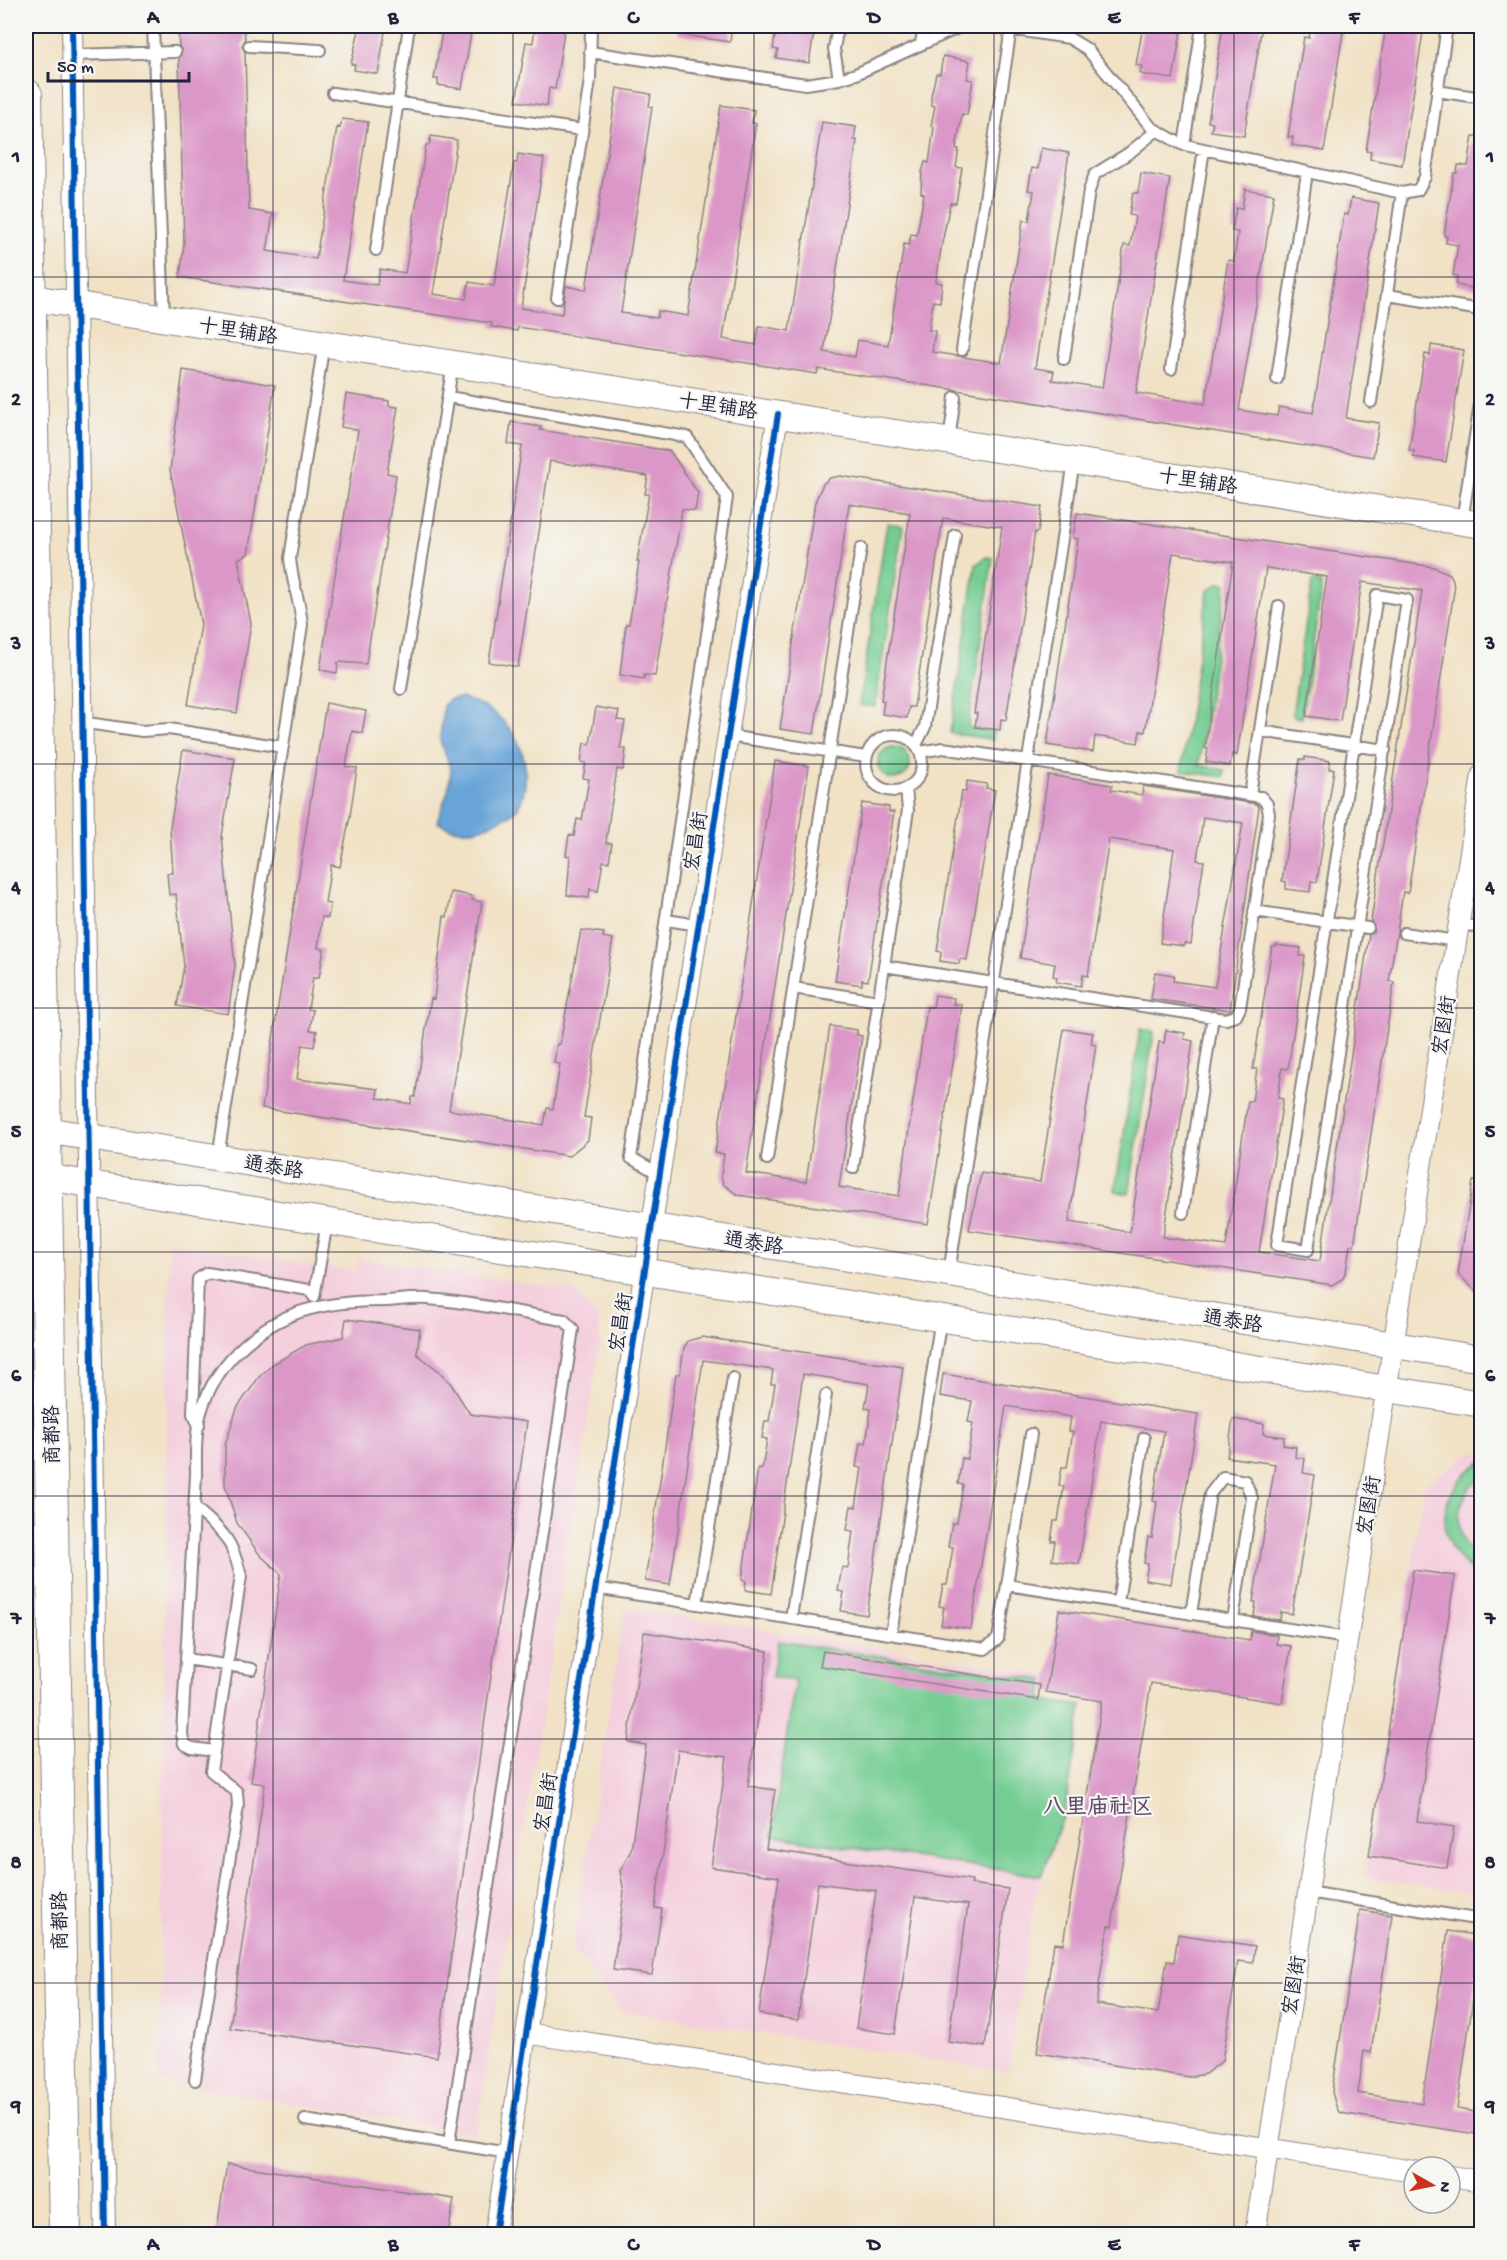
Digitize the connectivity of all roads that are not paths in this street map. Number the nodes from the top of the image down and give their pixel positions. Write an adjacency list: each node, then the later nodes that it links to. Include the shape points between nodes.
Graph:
1 (72, 26): 18 (street)
2 (153, 26): 17 (lane)
3 (409, 26): 24 (lane)
4 (591, 26): 16 (lane)
5 (838, 26): 19 (lane, via 834,49)
6 (924, 26): 12 (lane)
7 (962, 26): 12 (lane)
8 (990, 26): 11 (lane)
9 (1202, 26): 27 (lane)
10 (1447, 26): 20 (lane)
11 (1011, 28): 26 (lane, via 1069,38 1087,50); 39 (lane)
12 (921, 43): 19 (lane)
13 (249, 46): 14 (lane)
14 (320, 50)
15 (175, 52): 17 (lane)
16 (590, 52): 19 (lane, via 806,84); 25 (lane)
17 (154, 54): 18 (lane); 37 (lane)
18 (72, 56): 35 (street)
19 (839, 79)
20 (1437, 91): 23 (lane); 30 (lane, via 1425,177 1418,190)
21 (333, 93): 24 (lane)
22 (26, 95): 33 (main road, 商都路)
23 (1482, 98)
24 (398, 102): 25 (lane); 31 (lane)
25 (582, 130): 34 (lane)
26 (1156, 131): 27 (lane); 40 (lane, via 1095,174 1089,191)
27 (1184, 145): 28 (lane)
28 (1204, 149): 29 (lane); 42 (lane)
29 (1307, 172): 30 (lane); 43 (lane)
30 (1402, 193): 32 (lane)
31 (376, 250)
32 (1387, 295): 36 (lane, via 1475,309); 47 (lane)
33 (28, 298): 35 (street, 十里铺路); 82 (main road, 商都路)
34 (556, 298)
35 (75, 305): 37 (street, 十里铺路); 56 (street)
36 (1482, 315)
37 (164, 318): 38 (street, 十里铺路)
38 (324, 343): 41 (street, 十里铺路); 60 (lane, via 290,558 302,625)
39 (962, 350)
40 (1064, 359)
41 (453, 363): 45 (lane); 48 (street, 十里铺路)
42 (1171, 369)
43 (1276, 379)
44 (1482, 390): 51 (lane)
45 (448, 397): 55 (lane); 70 (lane, via 687,437 727,497)
46 (955, 397): 49 (lane)
47 (1371, 402)
48 (778, 414): 49 (street, 十里铺路); 58 (street, 宏昌街)
49 (949, 440): 50 (street, 十里铺路)
50 (1074, 460): 51 (street, 十里铺路); 65 (lane)
51 (1472, 523)
52 (954, 535): 61 (lane, via 925,727)
53 (861, 548): 63 (lane)
54 (1279, 606): 57 (lane)
55 (401, 689)
56 (80, 722): 60 (lane, via 142,731 169,729); 83 (street)
57 (1260, 730): 59 (lane); 68 (lane)
58 (728, 736): 63 (lane); 72 (street, 宏昌街)
59 (1354, 745): 62 (lane); 62 (lane, via 1377,595 1407,600); 71 (lane)
60 (283, 747): 84 (lane)
61 (918, 749): 64 (lane, via 903,735 884,736 869,748); 65 (lane, via 943,748); 67 (lane, via 921,769)
62 (1384, 750): 73 (lane)
63 (830, 751): 64 (lane); 79 (lane)
64 (866, 757): 67 (lane, via 868,775 874,783 890,791)
65 (1028, 761): 68 (lane); 78 (lane)
66 (1482, 775): 75 (street, 宏图街)
67 (906, 788): 77 (lane, via 908,810)
68 (1250, 795): 69 (lane, via 1261,797 1268,804 1269,814)
69 (1254, 910): 71 (lane); 81 (lane, via 1240,1008 1236,1016)
70 (666, 920): 72 (lane); 87 (lane, via 631,1158)
71 (1327, 921): 73 (lane); 73 (lane, via 1277,1245 1308,1250)
72 (699, 925): 87 (street, 宏昌街)
73 (1362, 927)
74 (1482, 927): 75 (lane)
75 (1457, 932): 76 (lane); 98 (street, 宏图街)
76 (1404, 933)
77 (884, 966): 78 (lane); 80 (lane)
78 (994, 983): 81 (lane); 94 (lane)
79 (793, 988): 80 (lane); 85 (lane)
80 (879, 1001): 86 (lane)
81 (1213, 1016): 90 (lane)
82 (35, 1129): 83 (street, 通泰路); 88 (main road, 商都路)
83 (87, 1137): 84 (street, 通泰路); 89 (street)
84 (218, 1157): 92 (street, 通泰路)
85 (767, 1159)
86 (853, 1168)
87 (660, 1174): 92 (street, 宏昌街)
88 (36, 1176): 89 (street); 132 (main road, 商都路)
89 (88, 1185): 91 (street); 133 (street)
90 (1183, 1213)
91 (327, 1224): 93 (street); 95 (lane)
92 (652, 1226): 93 (street, 宏昌街); 94 (street, 通泰路)
93 (645, 1272): 97 (street); 109 (street, 宏昌街)
94 (949, 1273): 98 (street, 通泰路)
95 (315, 1290): 96 (lane); 104 (lane, via 207,1273 198,1279 193,1414)
96 (313, 1308): 104 (lane, via 260,1332 235,1354 215,1380); 126 (lane, via 348,1302 428,1299 564,1320 573,1329)
97 (941, 1318): 101 (street); 115 (lane)
98 (1393, 1345): 99 (street, 通泰路); 101 (street, 宏图街)
99 (1482, 1359)
100 (733, 1377): 111 (lane)
101 (1386, 1389): 103 (street); 116 (street, 宏图街)
102 (826, 1395): 113 (lane)
103 (1482, 1404)
104 (199, 1425): 107 (lane)
105 (1030, 1434): 108 (lane)
106 (1144, 1438): 110 (lane)
107 (194, 1506): 117 (lane); 118 (lane, via 226,1535 234,1547 241,1576)
108 (1007, 1585): 110 (lane); 115 (lane, via 998,1639 985,1649)
109 (595, 1588): 111 (lane); 123 (street, 宏昌街)
110 (1118, 1602): 112 (lane)
111 (697, 1604): 113 (lane)
112 (1191, 1614): 114 (lane); 114 (lane, via 1210,1494 1223,1477 1245,1481 1252,1498)
113 (790, 1618): 115 (lane)
114 (1233, 1620): 116 (lane)
115 (891, 1634)
116 (1347, 1638): 121 (street, 宏图街)
117 (186, 1659): 118 (lane); 120 (lane, via 184,1743)
118 (227, 1666): 119 (lane); 120 (lane)
119 (252, 1670)
120 (214, 1751): 124 (lane, via 211,1771 237,1792 238,1806)
121 (1308, 1892): 122 (lane); 127 (street, 宏图街)
122 (1482, 1920)
123 (526, 2033): 127 (street); 128 (street, 宏昌街)
124 (195, 2080)
125 (305, 2120): 126 (lane)
126 (449, 2143): 128 (lane)
127 (1268, 2148): 129 (street); 135 (street, 宏图街)
128 (507, 2153): 134 (street, 宏昌街)
129 (1402, 2169)
130 (1462, 2178): 131 (street)
131 (1482, 2181)
132 (65, 2235)
133 (105, 2235)
134 (495, 2235)
135 (1254, 2235)

